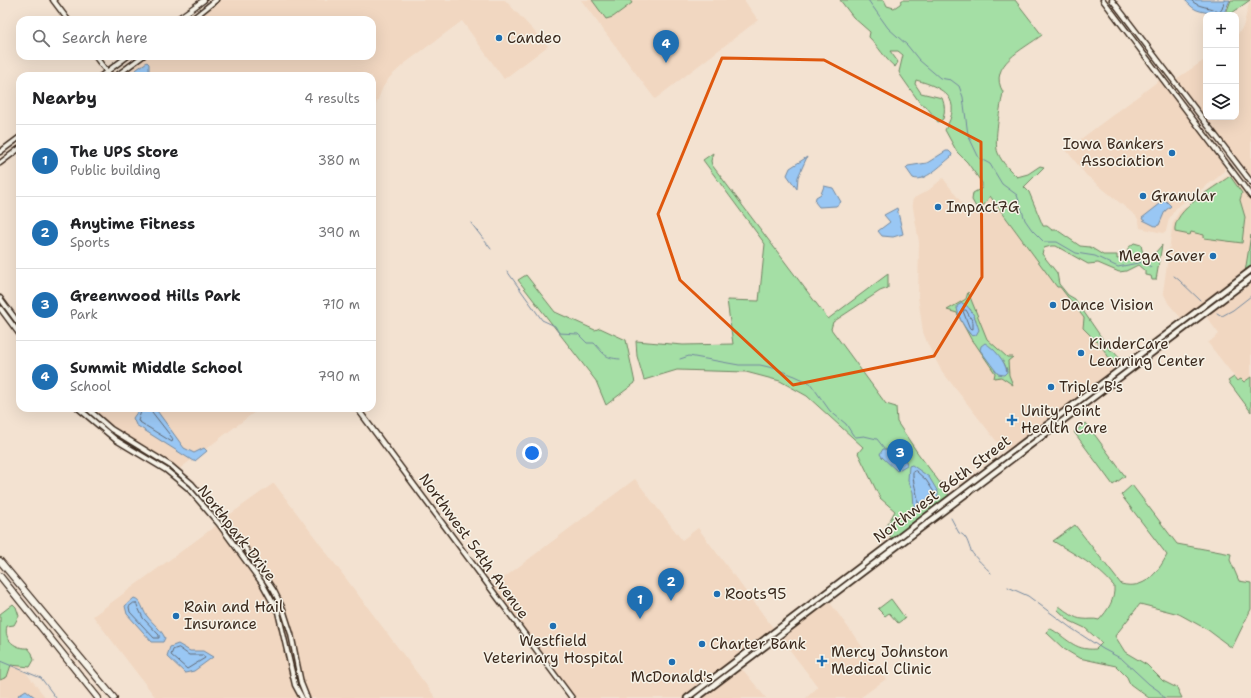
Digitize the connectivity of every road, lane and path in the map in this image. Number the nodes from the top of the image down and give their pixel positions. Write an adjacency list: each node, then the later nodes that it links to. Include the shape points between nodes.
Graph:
1 (53, 0): 6 (street)
2 (204, 0): 7 (street)
3 (216, 0): 8 (street)
4 (1103, 0): 20 (street)
5 (1112, 0): 19 (street)
6 (65, 16)
7 (182, 16)
8 (196, 16)
9 (98, 60): 12 (street)
10 (124, 60): 13 (street)
11 (138, 60): 14 (street)
12 (107, 72)
13 (110, 72)
14 (121, 72)
15 (16, 140): 17 (street)
16 (16, 151): 18 (street)
17 (0, 152)
18 (0, 163)
19 (1251, 182)
20 (1251, 196)
21 (1251, 270): 37 (main road, Northwest 86th Street)
22 (1251, 278): 38 (main road, Northwest 86th Street)
23 (0, 298): 25 (street)
24 (0, 308): 26 (street)
25 (16, 320)
26 (16, 330)
27 (83, 412): 34 (street, Northpark Drive, via 108,434 166,470 188,488 219,524 262,583 278,612 295,685)
28 (92, 412): 35 (street, Northpark Drive, via 111,429 171,466 192,484 239,539 283,609 300,683)
29 (360, 412): 36 (street, Northwest 54th Avenue)
30 (0, 561): 33 (highway)
31 (0, 576): 32 (highway)
32 (96, 698)
33 (114, 698)
34 (302, 698)
35 (307, 698)
36 (572, 698)
37 (687, 698)
38 (697, 698)

